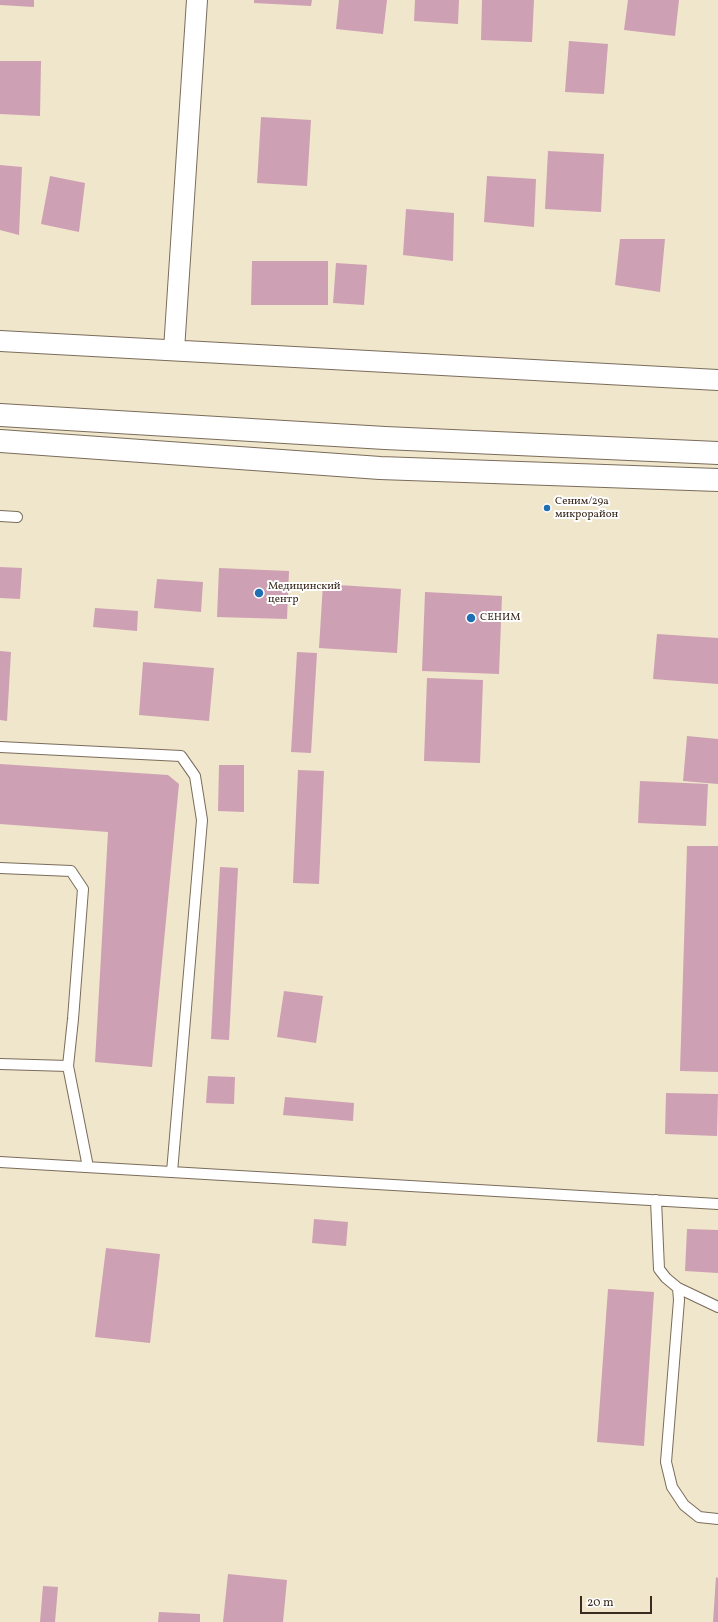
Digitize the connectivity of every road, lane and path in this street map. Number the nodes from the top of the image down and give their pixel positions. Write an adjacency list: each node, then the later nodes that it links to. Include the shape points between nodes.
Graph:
1 (197, 0): 3 (street)
2 (0, 340): 3 (street)
3 (174, 350): 4 (street)
4 (718, 380)
5 (0, 415): 6 (main road)
6 (385, 438): 8 (main road); 9 (main road)
7 (0, 441): 9 (main road)
8 (718, 452)
9 (380, 468): 10 (main road)
10 (718, 480)
11 (0, 516): 12 (lane)
12 (17, 517)
13 (0, 747): 19 (lane, via 181,756 195,776 202,820)
14 (0, 868): 16 (lane, via 71,871 83,889)
15 (0, 1064): 16 (lane)
16 (68, 1066): 18 (lane)
17 (0, 1162): 18 (lane)
18 (88, 1167): 19 (lane)
19 (172, 1172): 20 (lane)
20 (656, 1200): 21 (lane); 22 (lane, via 659,1269)
21 (718, 1204)
22 (678, 1288): 23 (lane); 24 (lane, via 666,1462 672,1487 684,1505 699,1517)
23 (718, 1307)
24 (718, 1519)

